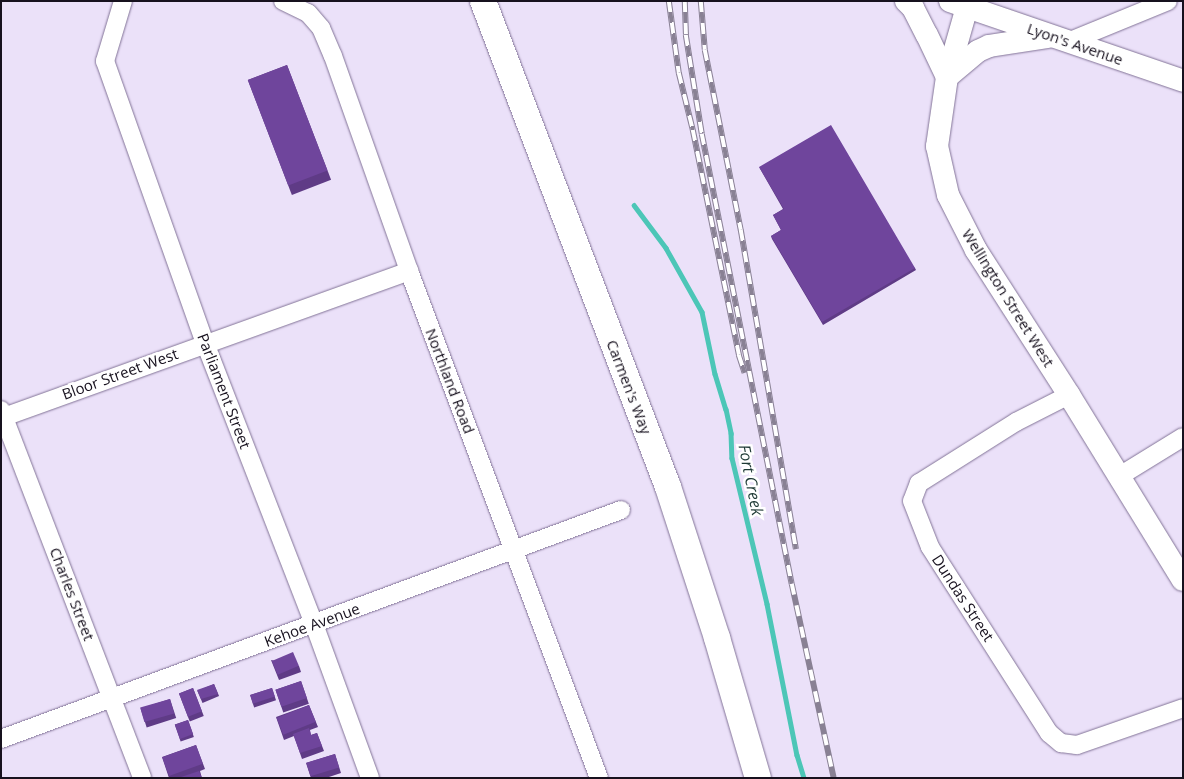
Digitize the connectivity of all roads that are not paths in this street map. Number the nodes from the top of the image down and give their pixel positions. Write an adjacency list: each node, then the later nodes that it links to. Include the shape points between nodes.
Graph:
1 (123, 1): 11 (street, Parliament Street, via 104,61)
2 (283, 1): 10 (street, Northland Road, via 308,13 324,35)
3 (483, 1): 26 (highway, Carmen's Way, via 668,487)
4 (906, 1): 8 (main road, via 924,28)
5 (1168, 1): 7 (street)
6 (958, 4): 7 (main road, Lyon's Avenue); 8 (main road, Wellington Street West)
7 (1060, 39): 8 (main road, via 989,46); 9 (main road, Lyon's Avenue)
8 (947, 77): 12 (main road, Wellington Street West, via 937,146 948,195 976,250)
9 (1183, 81)
10 (409, 271): 11 (street, Bloor Street West); 17 (street, Northland Road)
11 (205, 343): 13 (street, Bloor Street West); 19 (street, Parliament Street)
12 (1069, 395): 15 (main road, Wellington Street West); 21 (street, Dundas Street, via 1016,422 919,483 912,501 930,547 1049,733 1061,743 1076,745)
13 (2, 415): 20 (street, Charles Street)
14 (1183, 437): 15 (street)
15 (1118, 477): 18 (main road, Wellington Street West)
16 (621, 510): 17 (street, Kehoe Avenue)
17 (514, 550): 19 (street, Kehoe Avenue); 25 (street, Northland Road)
18 (1183, 580)
19 (314, 624): 20 (street, Kehoe Avenue); 24 (street, Parliament Street)
20 (112, 699): 22 (street, Kehoe Avenue); 23 (street, Charles Street)
21 (1183, 708)
22 (1, 738)
23 (142, 778)
24 (370, 778)
25 (598, 778)
26 (758, 778)

